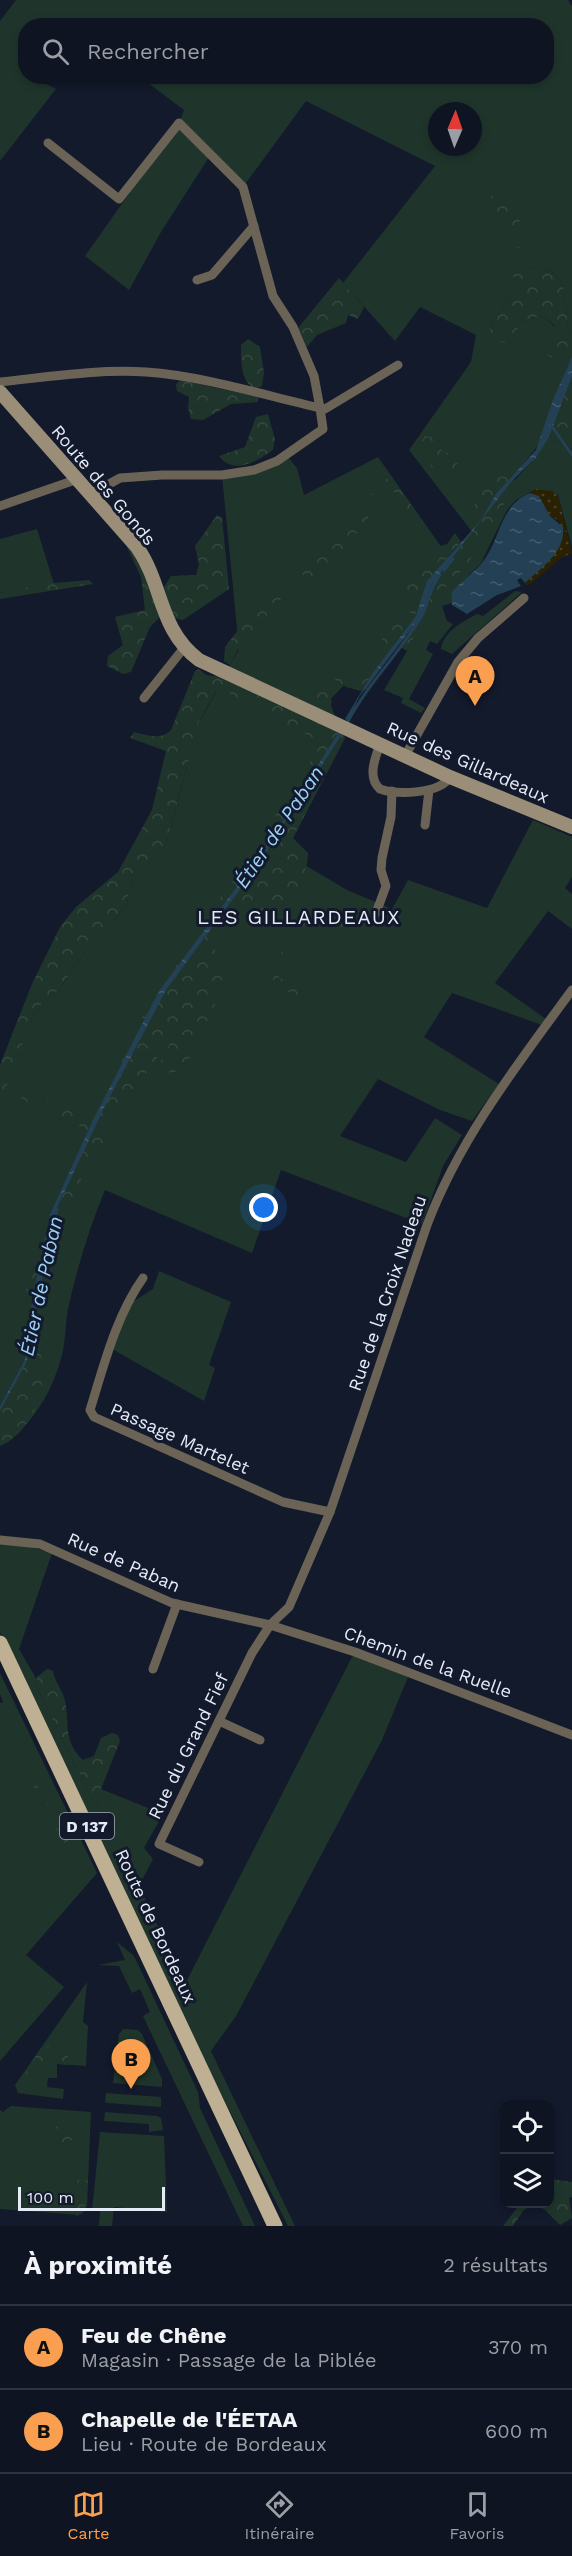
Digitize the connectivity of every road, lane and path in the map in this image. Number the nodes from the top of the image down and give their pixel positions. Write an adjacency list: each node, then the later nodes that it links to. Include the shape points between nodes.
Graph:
1 (48, 143): 2 (street, via 119,199 179,123 243,187)
2 (254, 226): 3 (street, via 212,275); 7 (street, via 273,296 293,327 314,376)
3 (197, 280)
4 (398, 365): 7 (street, via 325,409)
5 (0, 382): 7 (street, via 146,372)
6 (0, 392): 8 (street, Route des Gonds)
7 (320, 408): 9 (street, via 323,429 277,461 254,470 222,475 120,478)
8 (78, 479): 9 (street, Route des Gonds); 10 (street)
9 (91, 494): 12 (street, Route des Gonds, via 144,558 169,628)
10 (0, 506)
11 (524, 598): 16 (street, via 464,655)
12 (183, 648): 13 (street); 14 (street, Route des Gonds, via 199,660)
13 (144, 698)
14 (345, 727): 15 (street, Rue des Gillardeaux)
15 (380, 744): 16 (street, Rue des Gillardeaux); 19 (street, via 374,782 380,789)
16 (405, 756): 17 (street, Rue des Gillardeaux)
17 (450, 777): 18 (street); 21 (street, Rue des Gillardeaux)
18 (429, 790): 19 (street); 20 (street)
19 (392, 791): 22 (street, via 381,870 386,886)
20 (425, 825)
21 (572, 827)
22 (376, 913)
23 (571, 993): 25 (street, Rue de la Croix Nadeau, via 472,1130 444,1181)
24 (144, 1278): 25 (street, Passage Martelet, via 132,1293 108,1351 90,1410 94,1417 284,1502)
25 (330, 1512): 28 (street, Rue de la Croix Nadeau, via 289,1607)
26 (0, 1540): 27 (street, Rue de Paban, via 40,1544)
27 (177, 1604): 28 (street, Rue de Paban); 30 (street)
28 (270, 1625): 31 (street, Rue du Grand Fief); 32 (street, Chemin de la Ruelle, via 378,1660)
29 (0, 1643): 35 (main road, Route de Bordeaux / D 137)
30 (153, 1669)
31 (219, 1721): 33 (street); 34 (street, Rue du Grand Fief, via 159,1844)
32 (572, 1735)
33 (260, 1740)
34 (199, 1862)
35 (275, 2226)

